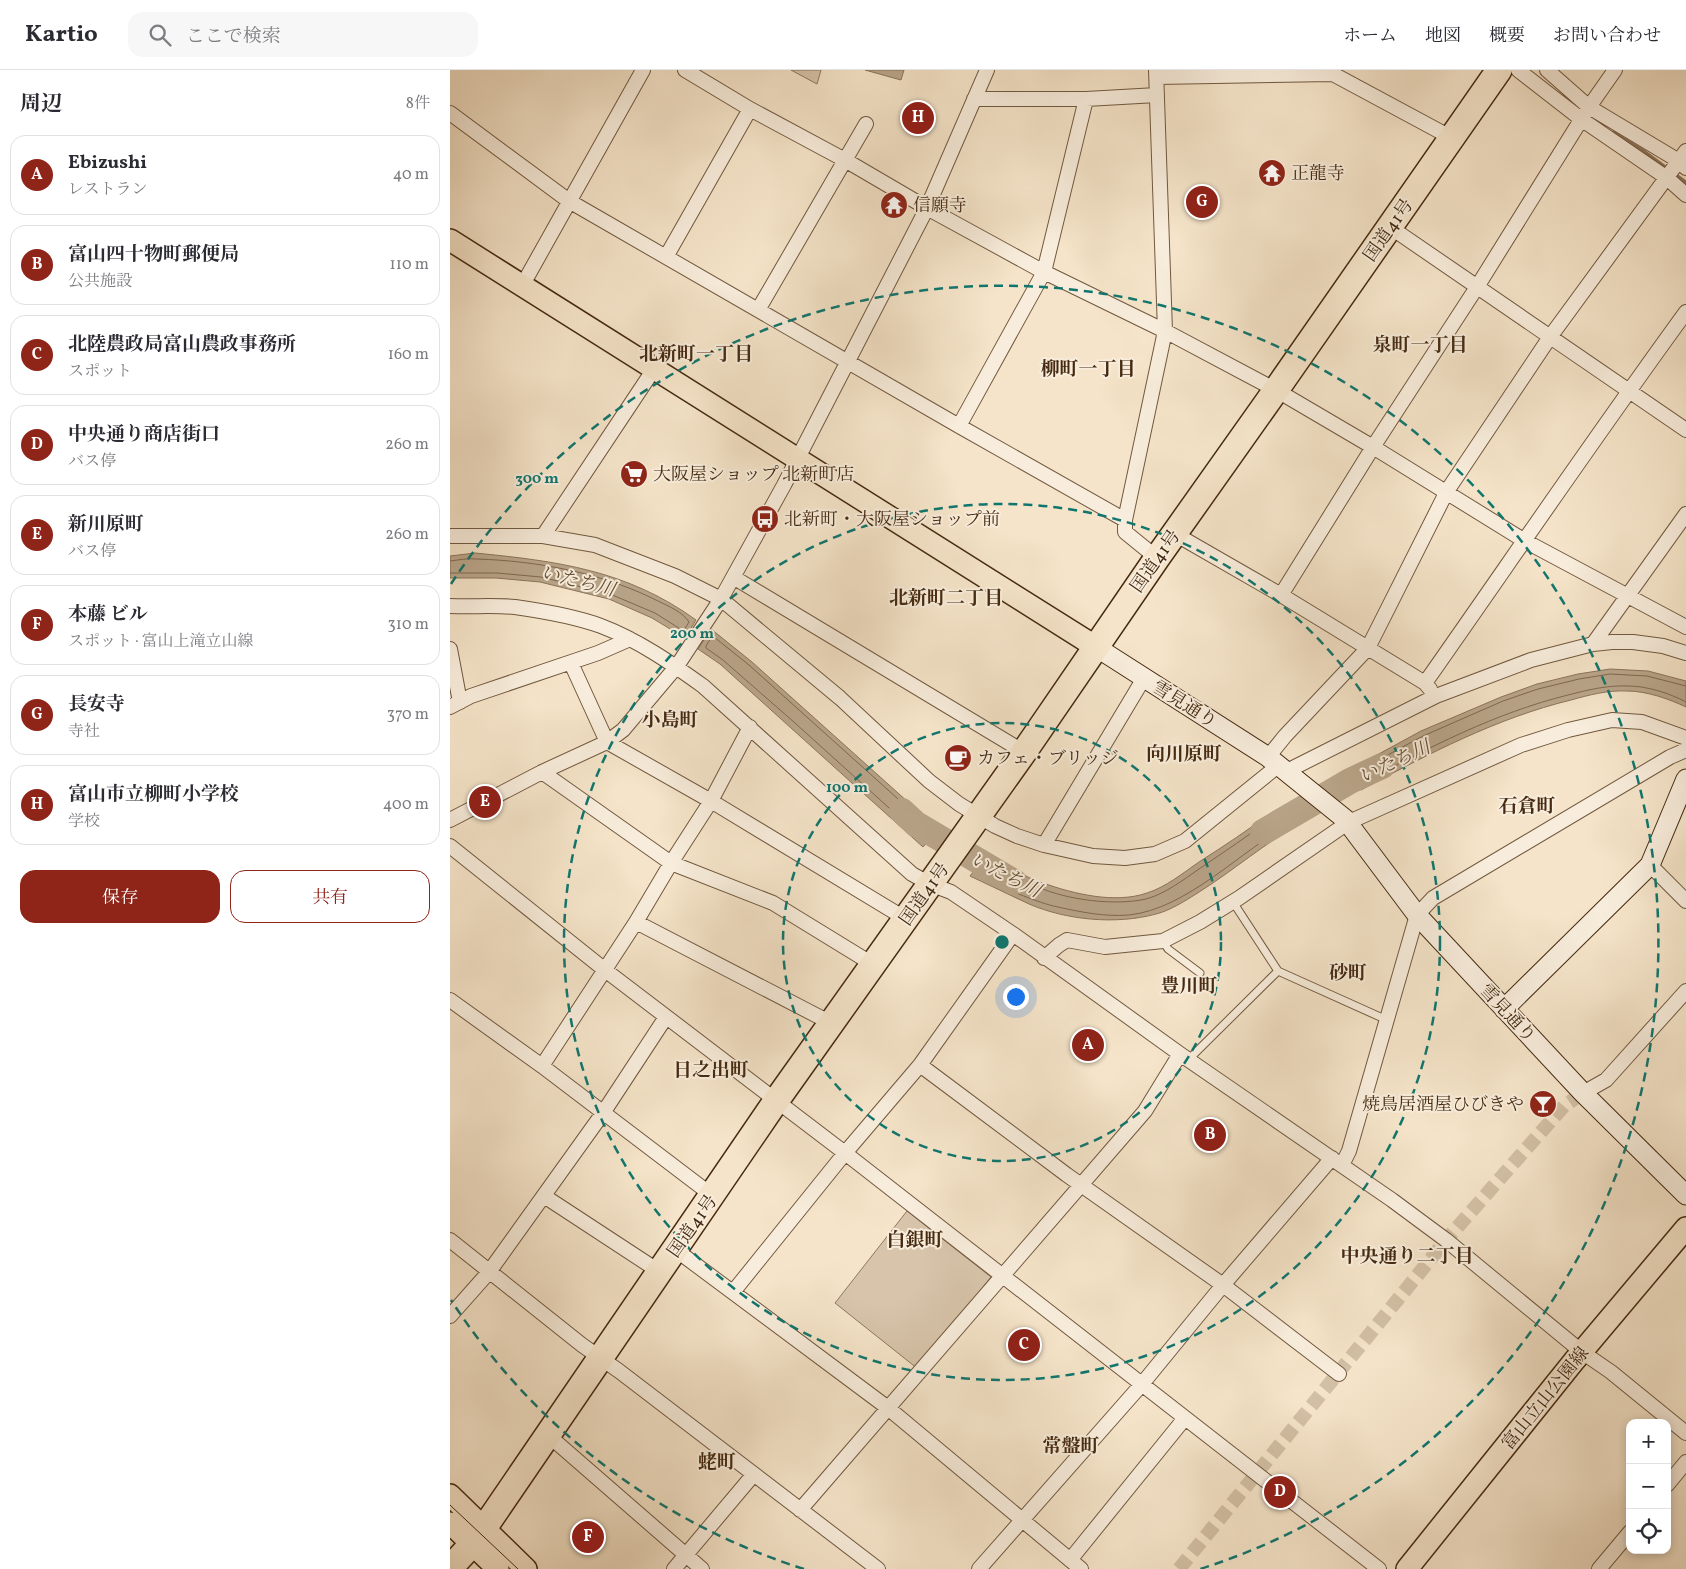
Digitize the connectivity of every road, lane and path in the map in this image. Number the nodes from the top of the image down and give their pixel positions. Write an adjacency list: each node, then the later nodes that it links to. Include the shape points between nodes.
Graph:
1 (643, 70): 23 (street)
2 (685, 70): 14 (street)
3 (987, 70): 11 (street)
4 (1499, 70): 18 (highway, 国道41号)
5 (1518, 70): 16 (street)
6 (1547, 70): 13 (street)
7 (1615, 70): 13 (street)
8 (1238, 72): 9 (street); 18 (street, via 1333,74)
9 (1156, 73): 10 (street)
10 (1157, 94): 12 (street); 33 (street)
11 (974, 99): 12 (street); 24 (street)
12 (1086, 99): 28 (street)
13 (1589, 107): 16 (street); 20 (street)
14 (750, 109): 19 (street); 27 (street)
15 (450, 113): 23 (street)
16 (1581, 120): 21 (street); 30 (street)
17 (866, 124): 19 (street)
18 (1452, 138): 25 (highway, 国道41号)
19 (845, 160): 24 (street); 31 (street)
20 (1684, 160): 21 (street)
21 (1667, 178): 22 (street); 34 (street)
22 (1686, 195)
23 (570, 201): 27 (street); 29 (street)
24 (927, 208): 28 (street); 35 (street)
25 (1390, 227): 30 (street); 37 (highway, 国道41号)
26 (450, 240): 29 (main road)
27 (666, 257): 31 (street)
28 (1044, 272): 33 (street); 39 (street)
29 (522, 286): 36 (main road)
30 (1477, 287): 34 (street); 41 (street)
31 (758, 310): 35 (street)
32 (1686, 312): 38 (street)
33 (1165, 331): 37 (street); 45 (street)
34 (1550, 337): 38 (street); 43 (street)
35 (847, 361): 39 (street); 42 (street)
36 (654, 369): 42 (main road); 48 (street)
37 (1276, 390): 41 (street); 46 (highway, 国道41号)
38 (1629, 391): 40 (street); 49 (street)
39 (959, 426): 45 (street)
40 (1686, 430)
41 (1373, 446): 43 (street); 52 (street)
42 (797, 459): 51 (street); 59 (main road)
43 (1447, 491): 49 (street); 60 (street)
44 (1686, 514): 53 (street)
45 (1125, 520): 50 (street, via 1126,532)
46 (1174, 534): 50 (highway, 国道41号); 52 (street)
47 (450, 536): 48 (street)
48 (543, 536): 54 (street, via 595,545 675,576)
49 (1525, 541): 53 (street); 66 (street)
50 (1157, 558): 59 (highway, 国道41号)
51 (733, 578): 54 (street); 73 (street)
52 (1281, 595): 60 (street)
53 (1627, 595): 56 (street); 58 (street)
54 (721, 599): 64 (street); 79 (street, via 840,698)
55 (450, 606): 57 (street, via 522,608 600,626)
56 (1686, 627)
57 (630, 639): 63 (street); 64 (street)
58 (1594, 644): 62 (street, via 1633,642); 67 (street, via 1531,660)
59 (1096, 646): 65 (street, 雪見通り); 73 (highway, 国道41号)
60 (1368, 648): 66 (street); 74 (street, via 1285,736)
61 (450, 649): 68 (street)
62 (1686, 653)
63 (571, 663): 68 (street, via 470,696); 71 (street)
64 (676, 666): 69 (street); 71 (street, via 623,730)
65 (1144, 678): 74 (street, 雪見通り); 81 (street)
66 (1425, 683): 67 (street)
67 (1436, 696): 74 (street)
68 (455, 704)
69 (750, 727): 77 (street); 85 (street, via 912,874)
70 (1686, 738): 80 (street, via 1642,722 1612,720 1568,730 1522,744)
71 (607, 742): 75 (street); 77 (street)
72 (1686, 750): 88 (street, via 1433,898)
73 (1024, 752): 79 (highway, 国道41号)
74 (1283, 768): 80 (street, 雪見通り); 81 (street, via 1185,841 1155,854 1125,858 1093,856)
75 (542, 772): 78 (street); 83 (street)
76 (1686, 780): 84 (street)
77 (711, 801): 83 (street); 89 (street)
78 (450, 820)
79 (976, 820): 81 (street); 85 (highway, 国道41号)
80 (1347, 821): 87 (street); 88 (street, 雪見通り)
81 (1044, 845)
82 (450, 846): 95 (street)
83 (671, 863): 90 (street); 94 (street, via 773,903)
84 (1650, 865): 86 (street); 100 (street)
85 (930, 884): 89 (highway, 国道41号); 91 (street, via 951,892)
86 (1686, 901)
87 (1233, 902): 92 (street); 96 (lane)
88 (1417, 915): 100 (street, 雪見通り); 102 (street)
89 (906, 919): 94 (highway, 国道41号)
90 (636, 922): 95 (street); 103 (street)
91 (1013, 934): 93 (street); 105 (street)
92 (1163, 941): 93 (street, via 1105,947 1067,940); 97 (lane, via 1168,949)
93 (1044, 958): 104 (street)
94 (874, 965): 103 (highway, 国道41号)
95 (604, 970): 101 (street); 106 (street)
96 (1278, 971): 102 (lane); 104 (lane)
97 (1200, 973)
98 (1686, 991): 107 (street, via 1606,1080)
99 (450, 1000): 106 (street)
100 (1504, 1009): 107 (street, 雪見通り)
101 (666, 1017): 108 (street); 109 (street)
102 (1387, 1020): 111 (street, via 1349,1151)
103 (833, 1024): 108 (highway, 国道41号)
104 (1184, 1057): 111 (street); 112 (street, via 1144,1111)
105 (920, 1065): 110 (street); 112 (street)
106 (542, 1066): 109 (street)
107 (1583, 1093): 113 (street, 雪見通り)
108 (776, 1101): 110 (street); 115 (highway, 国道41号)
109 (603, 1113): 114 (street); 115 (street)
110 (845, 1153): 121 (street); 123 (street)
111 (1337, 1161): 122 (street); 125 (street, via 1446,1240)
112 (1081, 1184): 121 (street); 122 (street)
113 (1686, 1195)
114 (544, 1196): 119 (street); 120 (street)
115 (713, 1196): 118 (highway, 国道41号)
116 (1686, 1228): 125 (main road, 富山立山公園線)
117 (450, 1240): 119 (street)
118 (676, 1250): 120 (highway, 国道41号); 123 (street)
119 (490, 1272): 124 (street); 126 (street)
120 (660, 1272): 126 (highway, 国道41号)
121 (1002, 1276): 128 (street); 129 (street)
122 (1223, 1285): 127 (street); 128 (street)
123 (733, 1292): 129 (street)
124 (450, 1316)
125 (1582, 1352): 131 (street); 153 (main road, 富山立山公園線)
126 (600, 1358): 132 (highway, 国道41号); 134 (street)
127 (1339, 1374)
128 (1142, 1384): 130 (street); 138 (street)
129 (888, 1408): 137 (street); 138 (street)
130 (1185, 1418): 143 (street); 152 (street)
131 (1686, 1433)
132 (548, 1435): 140 (highway, 国道41号); 142 (street)
133 (1686, 1462): 135 (street)
134 (754, 1474): 137 (street); 142 (street)
135 (1671, 1480)
136 (450, 1495): 140 (main road)
137 (800, 1510): 149 (street)
138 (1023, 1519): 143 (street); 150 (street)
139 (450, 1523): 140 (main road)
140 (478, 1536): 144 (highway, 国道41号); 145 (main road); 146 (main road)
141 (1626, 1537): 154 (street)
142 (686, 1555): 147 (street); 148 (street)
143 (1070, 1560): 151 (street)
144 (450, 1568)
145 (498, 1569)
146 (526, 1569)
147 (674, 1569)
148 (702, 1569)
149 (878, 1569)
150 (979, 1569)
151 (1081, 1569)
152 (1379, 1569)
153 (1407, 1569)
154 (1599, 1569)

